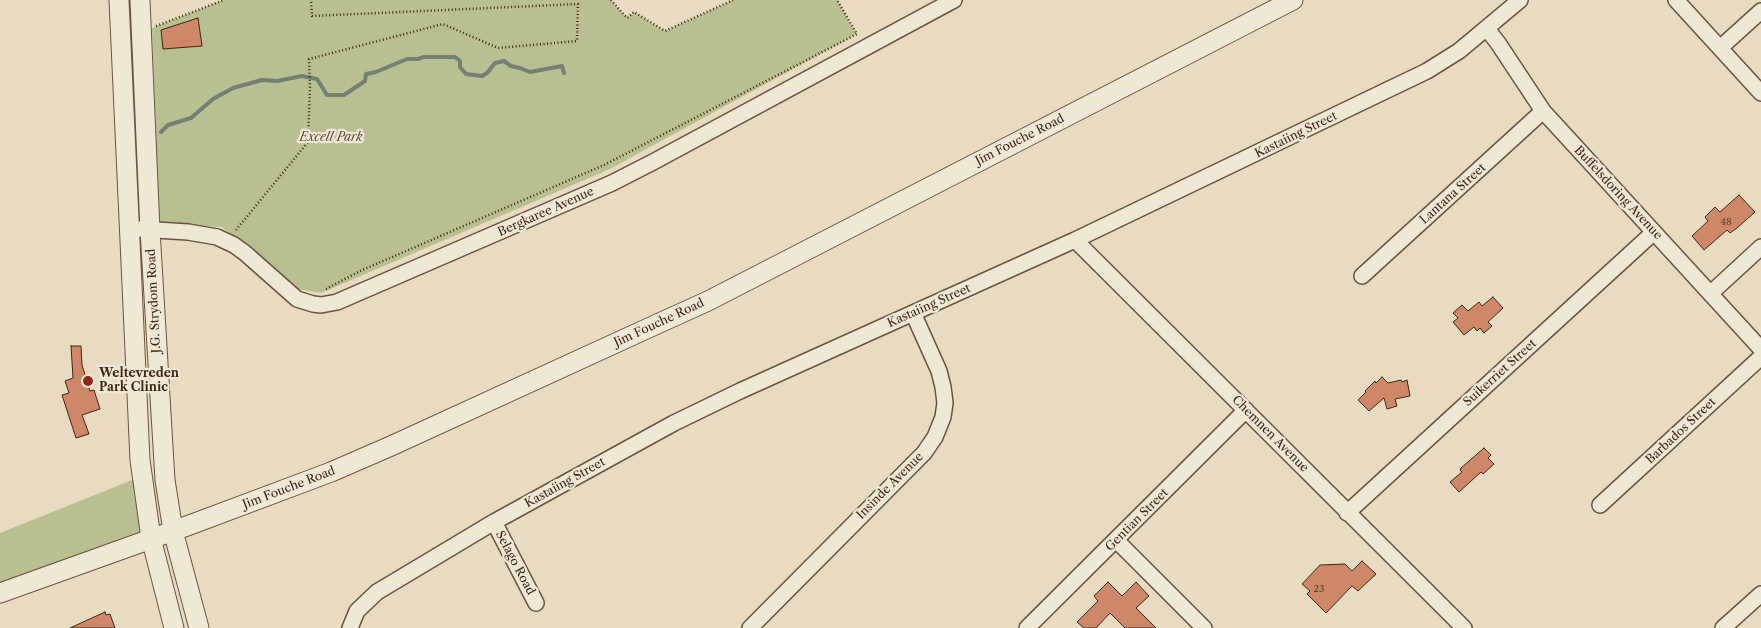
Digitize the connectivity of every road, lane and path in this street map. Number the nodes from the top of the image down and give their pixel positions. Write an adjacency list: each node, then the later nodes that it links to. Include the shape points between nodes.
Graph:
1 (119, 0): 18 (street, J.G. Strydom Road)
2 (140, 0): 19 (street, J.G. Strydom Road)
3 (224, 0): 13 (path)
4 (311, 0): 21 (path, via 312,16 578,4 577,41 498,48 443,24 309,59 308,142)
5 (611, 0): 6 (path, via 628,18 634,12 665,31)
6 (732, 0)
7 (837, 0): 25 (path, via 857,34 604,165 360,271)
8 (954, 0): 19 (street, Bergkaree Avenue, via 637,171 336,302 321,305 297,299 234,244 217,237)
9 (1293, 0): 34 (street, Jim Fouche Road, via 699,305 391,446 270,496)
10 (1520, 0): 14 (street, Kastaiing Street)
11 (1676, 0): 15 (street)
12 (1761, 11): 15 (street)
13 (152, 28)
14 (1487, 29): 17 (street, Buffelsdoring Avenue); 22 (street, Kastaiing Street, via 1428,71)
15 (1720, 48): 16 (street)
16 (1761, 93)
17 (1543, 111): 20 (street, Buffelsdoring Avenue); 24 (street, Lantana Street)
18 (128, 229): 19 (street, Bergkaree Avenue); 35 (street, J.G. Strydom Road, via 138,430)
19 (150, 230): 34 (street, J.G. Strydom Road, via 162,448)
20 (1654, 232): 26 (street, Buffelsdoring Avenue); 32 (street, Suikerriet Street)
21 (232, 234)
22 (1075, 240): 27 (street, Kastaiing Street); 30 (street, Chemnen Avenue)
23 (1761, 247): 26 (street)
24 (1362, 276)
25 (321, 292)
26 (1711, 293): 28 (street, Buffelsdoring Avenue)
27 (914, 312): 33 (street, Kastaiing Street, via 691,415); 43 (street, Insinde Avenue, via 943,387 943,417 935,437 917,460)
28 (1761, 349)
29 (1761, 357): 31 (street, Barbados Street)
30 (1246, 410): 32 (street, Chemnen Avenue); 36 (street, Gentian Street)
31 (1600, 505)
32 (1347, 513): 46 (street, Chemnen Avenue)
33 (494, 522): 39 (street, Selago Road); 42 (street, Kastaiing Street, via 376,592 357,611)
34 (173, 531): 35 (street, Jim Fouche Road); 41 (street, J.G. Strydom Road)
35 (151, 538): 37 (street, Jim Fouche Road); 40 (street, J.G. Strydom Road)
36 (1116, 540): 44 (street, Gentian Street); 45 (street)
37 (0, 593)
38 (1761, 594): 47 (street)
39 (536, 603)
40 (174, 628)
41 (199, 628)
42 (350, 628)
43 (750, 628)
44 (1027, 628)
45 (1204, 628)
46 (1464, 628)
47 (1723, 628)

